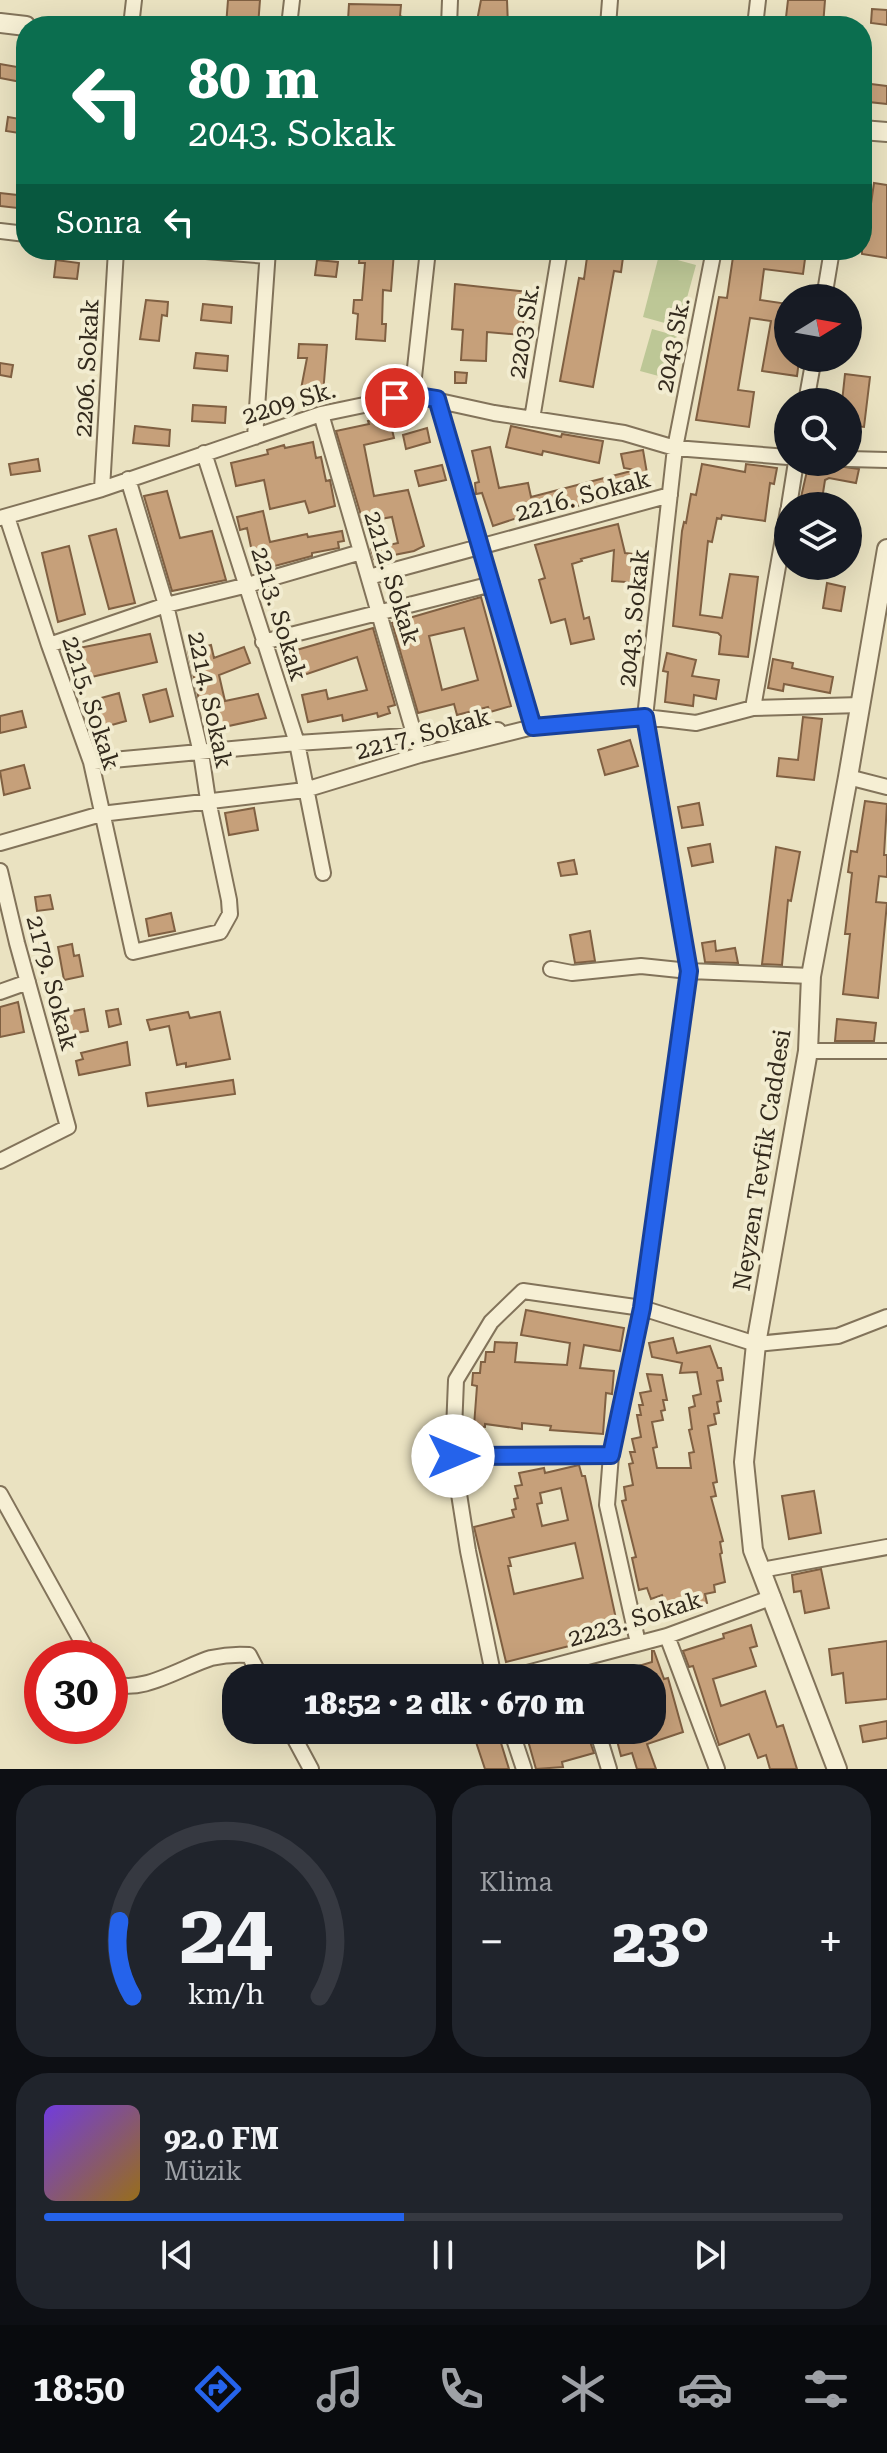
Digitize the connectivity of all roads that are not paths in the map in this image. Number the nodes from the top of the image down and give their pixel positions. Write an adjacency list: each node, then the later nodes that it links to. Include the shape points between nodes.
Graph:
1 (115, 260): 19 (street, 2206. Sokak)
2 (268, 260): 12 (street)
3 (427, 260): 8 (street)
4 (558, 260): 11 (street, 2203 Sk.)
5 (712, 260): 13 (street, 2043 Sk.)
6 (830, 260): 7 (street)
7 (826, 284)
8 (412, 395): 9 (street, 2209 Sk.); 10 (street, 2209 Sk.)
9 (437, 399): 11 (street, 2209 Sk.); 22 (street)
10 (321, 414): 12 (street, 2209 Sk.); 24 (street, 2212. Sokak)
11 (532, 419): 13 (street, 2209 Sk., via 624,433)
12 (255, 437): 14 (street, 2209 Sk.)
13 (675, 448): 15 (street, 2209 Sk.); 20 (street, 2043. Sokak)
14 (204, 453): 18 (street, 2209 Sk.); 28 (street, 2213. Sokak)
15 (774, 456)
16 (862, 459): 17 (street)
17 (887, 460)
18 (128, 479): 19 (street, 2209 Sk.); 29 (street, 2214. Sokak)
19 (102, 489): 21 (street, 2209 Sk.)
20 (670, 495): 22 (street, 2216. Sokak); 35 (street, 2043. Sokak)
21 (4, 518): 32 (street, 2215. Sokak)
22 (482, 547): 25 (street, 2216. Sokak); 27 (street)
23 (887, 549): 33 (street, Neyzen Tevfik Caddesi)
24 (361, 552): 25 (street, 2212. Sokak); 28 (street)
25 (369, 577): 30 (street, 2212. Sokak)
26 (775, 580): 34 (street)
27 (492, 584): 30 (street); 36 (street)
28 (248, 585): 29 (street); 31 (street, 2213. Sokak)
29 (166, 605): 32 (street); 39 (street, 2214. Sokak)
30 (380, 614): 31 (street); 37 (street, 2212. Sokak)
31 (263, 642): 38 (street, 2213. Sokak)
32 (49, 645): 41 (street, 2215. Sokak)
33 (861, 705): 34 (street, 2217. Sokak); 42 (street, Neyzen Tevfik Caddesi)
34 (753, 708): 35 (street, 2217. Sokak, via 696,723)
35 (645, 717): 36 (street, 2217. Sokak); 52 (street, 2043. Sokak)
36 (533, 727): 37 (street); 40 (street, 2217. Sokak)
37 (415, 737): 38 (street); 40 (street, 2212. Sokak)
38 (297, 743): 39 (street); 44 (street, 2213. Sokak)
39 (201, 753): 41 (street); 45 (street, 2214. Sokak)
40 (420, 755): 44 (street, 2217. Sokak)
41 (91, 762): 46 (street, 2215. Sokak)
42 (848, 777): 43 (street); 53 (street, Neyzen Tevfik Caddesi)
43 (887, 787)
44 (305, 790): 45 (street, 2217. Sokak); 49 (street, 2213. Sokak)
45 (208, 800): 46 (street, 2217. Sokak); 50 (street, 2214. Sokak, via 230,914 220,932)
46 (101, 814): 47 (street, 2217. Sokak); 50 (street, 2215. Sokak)
47 (0, 843)
48 (0, 871): 54 (street, 2179. Sokak)
49 (323, 873)
50 (133, 952)
51 (551, 969): 52 (street, via 572,973 641,966)
52 (689, 971): 53 (street); 59 (street, 2043. Sokak)
53 (811, 976): 56 (street, Neyzen Tevfik Caddesi)
54 (28, 982): 55 (street); 58 (street, 2179. Sokak, via 68,1127)
55 (0, 992)
56 (808, 1051): 57 (street); 61 (street, Neyzen Tevfik Caddesi)
57 (887, 1051)
58 (0, 1161)
59 (642, 1308): 61 (street); 62 (street, 2043. Sokak); 63 (street, via 523,1291 491,1322 456,1380)
60 (887, 1317): 61 (street, via 838,1336)
61 (756, 1344): 66 (street, Neyzen Tevfik Caddesi, via 744,1462 753,1550)
62 (611, 1455): 63 (street); 70 (street, 2043. Sokak, via 607,1505)
63 (453, 1456): 73 (street)
64 (0, 1494): 69 (street)
65 (887, 1547): 66 (street)
66 (761, 1570): 67 (street, Neyzen Tevfik Caddesi)
67 (773, 1597): 68 (street, 2223. Sokak); 84 (street, Neyzen Tevfik Caddesi)
68 (667, 1636): 70 (street, 2223. Sokak); 83 (street)
69 (81, 1640)
70 (638, 1643): 71 (street, 2223. Sokak)
71 (577, 1660): 74 (street, 2223. Sokak); 75 (street)
72 (254, 1664): 76 (street, via 249,1655 231,1654)
73 (491, 1664)
74 (562, 1664)
75 (578, 1664)
76 (128, 1686)
77 (298, 1744): 80 (street)
78 (516, 1744): 81 (street)
79 (601, 1744): 82 (street)
80 (311, 1769)
81 (524, 1769)
82 (609, 1769)
83 (717, 1769)
84 (837, 1769)

